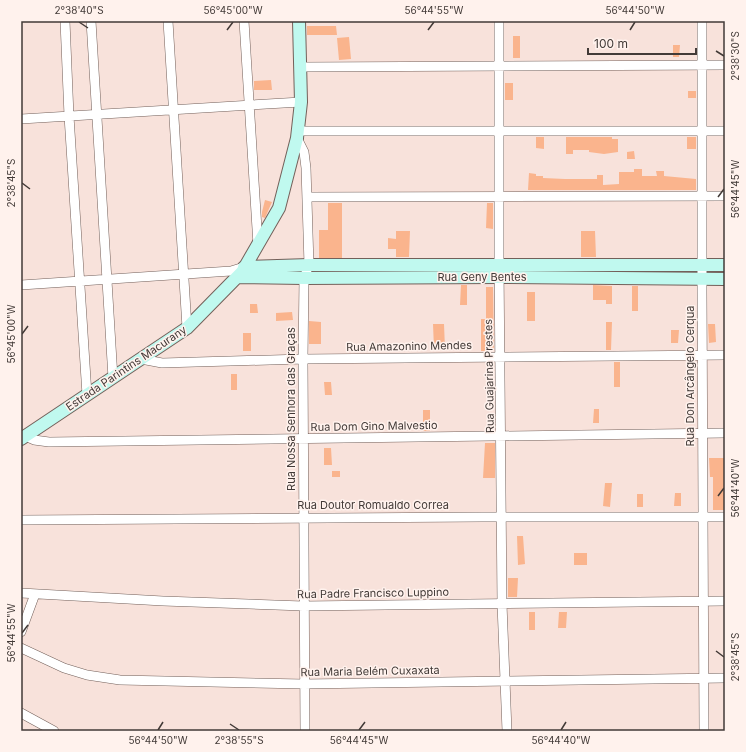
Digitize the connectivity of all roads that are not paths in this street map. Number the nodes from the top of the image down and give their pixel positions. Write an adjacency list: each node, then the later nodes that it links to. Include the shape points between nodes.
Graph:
1 (65, 21): 16 (street)
2 (91, 21): 15 (street)
3 (168, 21): 14 (street)
4 (244, 21): 13 (street)
5 (298, 21): 11 (street, Estrada Parintins Macurany)
6 (499, 21): 8 (street, Rua Guajarina Prestes)
7 (702, 21): 9 (street, Rua Don Arcângelo Cerqua)
8 (498, 65): 9 (street); 11 (street); 20 (street, Rua Guajarina Prestes)
9 (703, 65): 10 (street); 18 (street, Rua Don Arcângelo Cerqua)
10 (725, 65)
11 (300, 67): 12 (street, Estrada Parintins Macurany)
12 (301, 102): 13 (street); 21 (street, Estrada Parintins Macurany)
13 (248, 105): 14 (street); 26 (street)
14 (173, 110): 15 (street); 32 (street)
15 (95, 114): 16 (street); 36 (street)
16 (69, 116): 17 (street); 37 (street)
17 (21, 118)
18 (702, 131): 19 (street); 20 (street); 22 (street, Rua Don Arcângelo Cerqua)
19 (725, 131)
20 (500, 132): 21 (street); 25 (street, Rua Guajarina Prestes)
21 (298, 135): 24 (street, Rua Nossa Senhora das Graças, via 304,152); 26 (street, Estrada Parintins Macurany, via 278,208)
22 (702, 196): 23 (street); 25 (street); 28 (street, Rua Don Arcângelo Cerqua)
23 (725, 196)
24 (307, 197): 25 (street); 27 (street, Rua Nossa Senhora das Graças)
25 (500, 197): 30 (street, Rua Guajarina Prestes)
26 (258, 246): 31 (street, Estrada Parintins Macurany)
27 (309, 265): 30 (street, Rua Geny Bentes); 31 (street, Rua Geny Bentes); 33 (street, Rua Nossa Senhora das Graças)
28 (702, 265): 29 (street, Rua Geny Bentes); 30 (street, Rua Geny Bentes); 34 (street, Rua Don Arcângelo Cerqua)
29 (725, 265)
30 (499, 271): 33 (street, Rua Geny Bentes); 34 (street, Rua Geny Bentes); 42 (street, Rua Guajarina Prestes)
31 (238, 272): 32 (street); 33 (street, Rua Geny Bentes); 39 (street, Estrada Parintins Macurany)
32 (183, 275): 36 (street); 39 (street)
33 (304, 278): 44 (street, Rua Nossa Senhora das Graças)
34 (702, 279): 35 (street, Rua Geny Bentes); 40 (street, Rua Don Arcângelo Cerqua)
35 (725, 279)
36 (106, 280): 37 (street); 45 (street)
37 (79, 281): 38 (street); 46 (street)
38 (21, 285)
39 (186, 328): 43 (street, Estrada Parintins Macurany)
40 (702, 355): 41 (street, Rua Amazonino Mendes); 42 (street, Rua Amazonino Mendes); 48 (street, Rua Don Arcângelo Cerqua)
41 (725, 355)
42 (501, 357): 44 (street, Rua Amazonino Mendes); 49 (street, Rua Guajarina Prestes)
43 (141, 359): 44 (street, Rua Amazonino Mendes, via 162,363); 45 (street, Estrada Parintins Macurany)
44 (303, 359): 51 (street, Rua Nossa Senhora das Graças)
45 (113, 378): 46 (street, Estrada Parintins Macurany)
46 (87, 396): 50 (street, Estrada Parintins Macurany)
47 (725, 433): 48 (street, Rua Dom Gino Malvestio)
48 (703, 434): 49 (street, Rua Dom Gino Malvestio); 53 (street, Rua Don Arcângelo Cerqua)
49 (502, 436): 51 (street, Rua Dom Gino Malvestio); 52 (street, Rua Guajarina Prestes)
50 (23, 437): 51 (street, Rua Dom Gino Malvestio, via 50,442)
51 (304, 439): 55 (street, Rua Nossa Senhora das Graças)
52 (502, 517): 53 (street, Rua Doutor Romualdo Correa); 55 (street, Rua Doutor Romualdo Correa); 61 (street, Rua Guajarina Prestes)
53 (703, 517): 54 (street, Rua Doutor Romualdo Correa); 59 (street, Rua Don Arcângelo Cerqua)
54 (725, 517)
55 (304, 518): 56 (street, Rua Doutor Romualdo Correa); 62 (street, Rua Nossa Senhora das Graças)
56 (21, 520)
57 (21, 593): 58 (street, Rua Padre Francisco Luppino)
58 (35, 594): 62 (street, Rua Padre Francisco Luppino); 63 (street)
59 (704, 601): 60 (street, Rua Padre Francisco Luppino); 61 (street, Rua Padre Francisco Luppino); 65 (street, Rua Don Arcângelo Cerqua)
60 (725, 601)
61 (502, 604): 62 (street, Rua Padre Francisco Luppino); 67 (street, Rua Guajarina Prestes)
62 (303, 606): 68 (street, Rua Nossa Senhora das Graças)
63 (21, 632)
64 (21, 648): 68 (street, Rua Maria Belém Cuxaxata, via 51,664 102,678)
65 (704, 678): 66 (street, Rua Maria Belém Cuxaxata); 67 (street, Rua Maria Belém Cuxaxata); 73 (street, Rua Don Arcângelo Cerqua)
66 (725, 678)
67 (504, 681): 68 (street, Rua Maria Belém Cuxaxata); 72 (street, Rua Guajarina Prestes)
68 (304, 684): 71 (street, Rua Nossa Senhora das Graças)
69 (21, 713): 70 (street)
70 (54, 731)
71 (305, 731)
72 (507, 731)
73 (704, 731)

